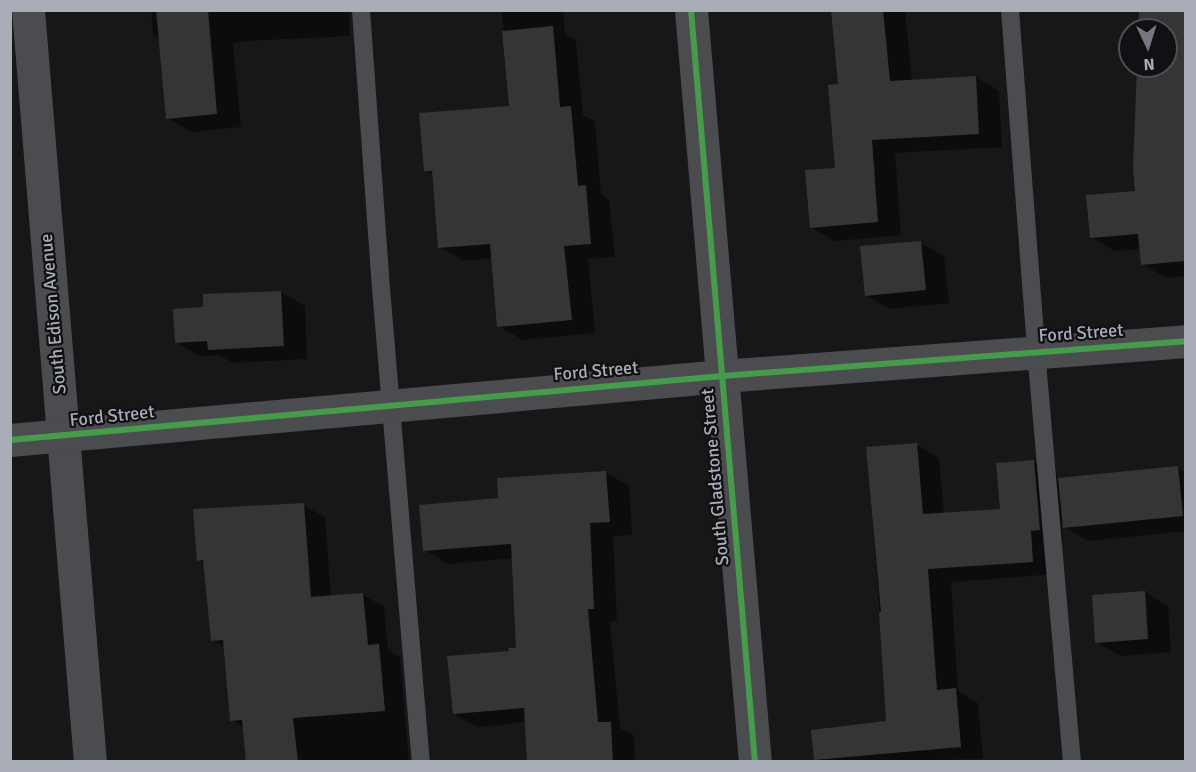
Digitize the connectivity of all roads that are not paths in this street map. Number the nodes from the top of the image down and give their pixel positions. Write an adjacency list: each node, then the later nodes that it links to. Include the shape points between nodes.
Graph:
1 (28, 10): 9 (street, South Edison Avenue)
2 (361, 10): 8 (lane)
3 (691, 10): 7 (street, South Gladstone Street)
4 (1010, 10): 6 (lane)
5 (1185, 341): 6 (street, Ford Street)
6 (1036, 351): 7 (street, Ford Street); 14 (lane)
7 (722, 376): 8 (street, Ford Street); 13 (street, South Gladstone Street)
8 (392, 404): 9 (street, Ford Street); 12 (lane)
9 (63, 435): 10 (street, Ford Street); 11 (street, South Edison Avenue)
10 (10, 440)
11 (90, 762)
12 (422, 762)
13 (755, 762)
14 (1072, 762)

